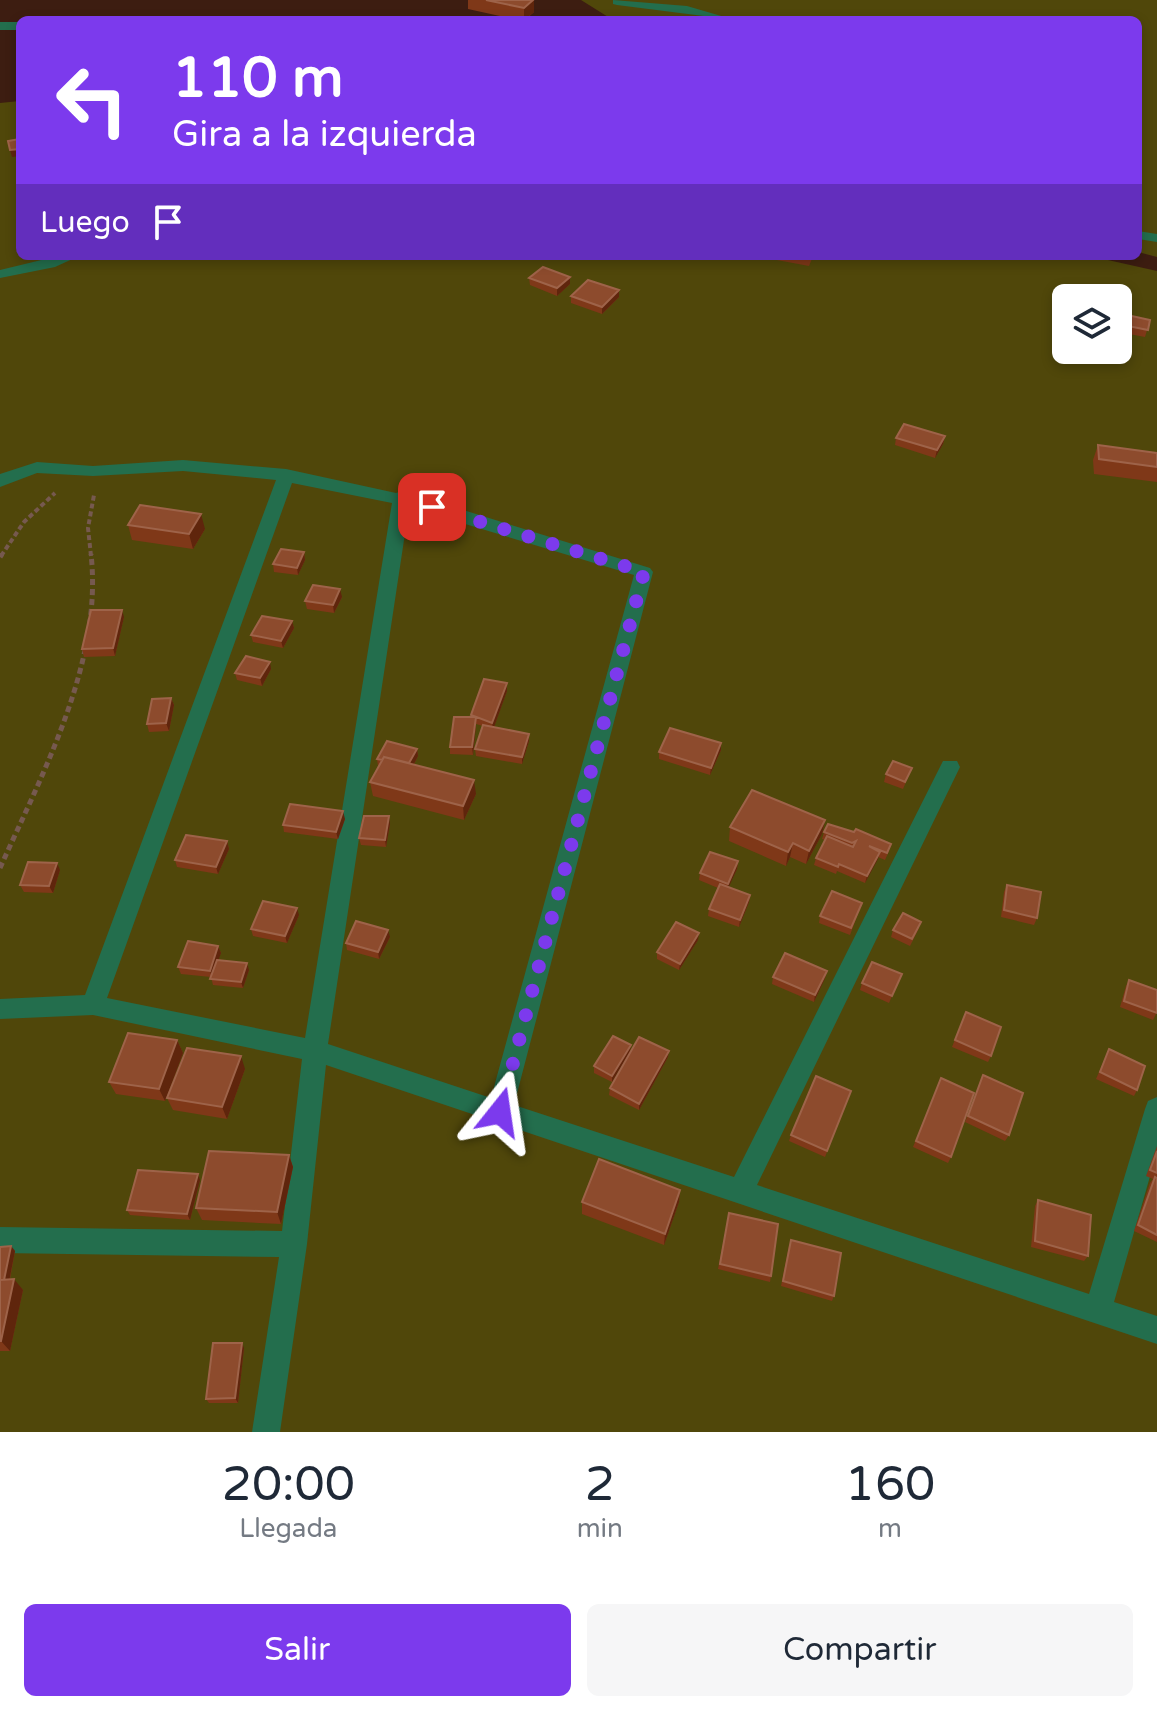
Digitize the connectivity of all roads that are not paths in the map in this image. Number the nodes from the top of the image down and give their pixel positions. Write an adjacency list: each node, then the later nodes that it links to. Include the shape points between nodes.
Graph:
1 (616, 1): 2 (street); 3 (street)
2 (636, 16)
3 (714, 16)
4 (61, 260): 5 (street)
5 (0, 274)
6 (286, 475): 7 (street, via 193,466 89,471 45,465); 8 (street); 10 (street)
7 (0, 481)
8 (402, 497): 12 (street); 14 (street, via 644,572)
9 (950, 767): 15 (street)
10 (93, 1005): 11 (street); 12 (street)
11 (0, 1009)
12 (315, 1051): 14 (street); 17 (street)
13 (1157, 1109): 18 (street)
14 (500, 1112): 15 (street)
15 (740, 1192): 18 (street)
16 (0, 1240): 17 (street)
17 (294, 1244): 20 (street)
18 (1098, 1311): 19 (street)
19 (1157, 1330)
20 (266, 1432)

